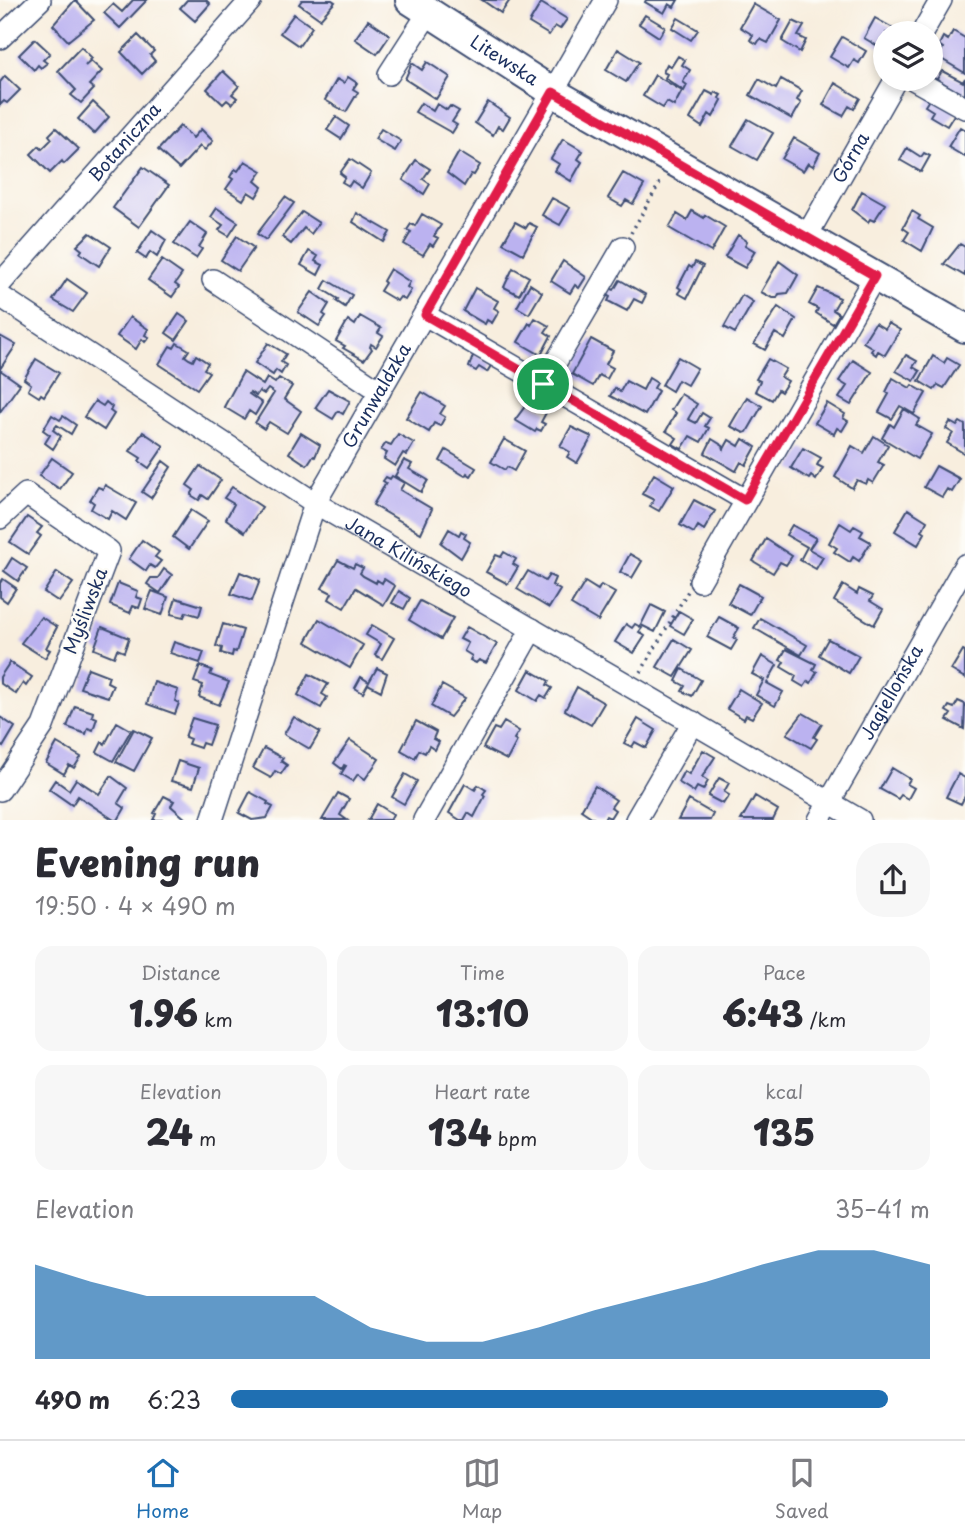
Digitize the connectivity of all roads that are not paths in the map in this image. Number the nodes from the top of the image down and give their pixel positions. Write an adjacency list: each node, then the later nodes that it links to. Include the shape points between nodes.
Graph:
1 (40, 0): 7 (street)
2 (251, 0): 17 (street, Botaniczna)
3 (606, 0): 11 (street, Grunwaldzka)
4 (941, 0): 6 (street)
5 (420, 6): 8 (street); 11 (main road, Litewska)
6 (929, 21)
7 (0, 38)
8 (389, 74)
9 (889, 91): 13 (street, Górna)
10 (935, 91): 12 (street)
11 (553, 92): 13 (main road, Litewska); 19 (street, Grunwaldzka)
12 (965, 108)
13 (806, 237): 15 (main road, Litewska)
14 (623, 247): 21 (street)
15 (875, 276): 20 (main road, Litewska); 23 (street)
16 (213, 280): 22 (street)
17 (0, 284)
18 (0, 296): 24 (street, Jana Kilińskiego)
19 (425, 315): 21 (street); 22 (street, Grunwaldzka)
20 (965, 328)
21 (543, 384): 23 (street)
22 (380, 391): 24 (street, Grunwaldzka)
23 (745, 500): 27 (street)
24 (315, 503): 28 (street, Jana Kilińskiego); 32 (street, Grunwaldzka)
25 (0, 517): 30 (street, Myśliwska, via 26,494 109,551 43,726)
26 (965, 565): 31 (street, Jagiellońska)
27 (700, 581)
28 (532, 629): 29 (street, Jana Kilińskiego); 33 (street)
29 (692, 722): 31 (street, Jana Kilińskiego); 34 (street)
30 (0, 790)
31 (824, 811): 35 (street, Jana Kilińskiego)
32 (212, 820)
33 (424, 820)
34 (636, 820)
35 (860, 820)

